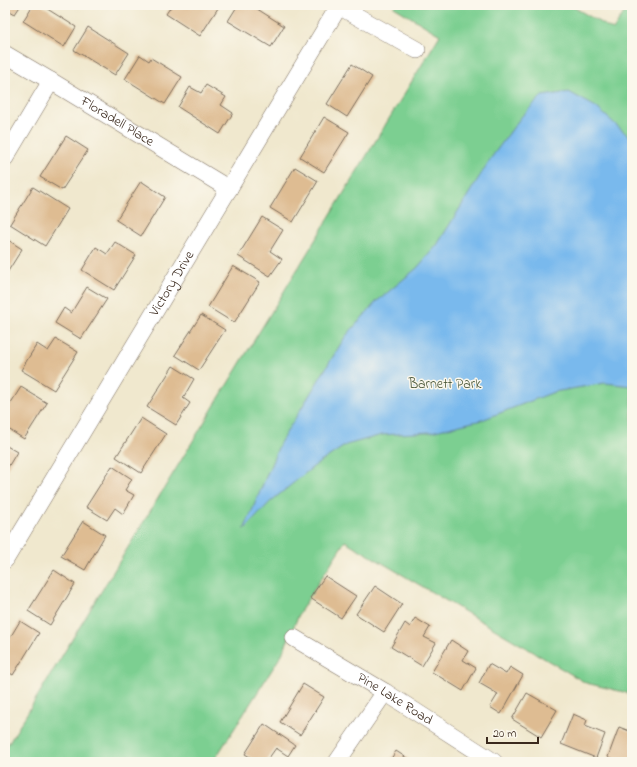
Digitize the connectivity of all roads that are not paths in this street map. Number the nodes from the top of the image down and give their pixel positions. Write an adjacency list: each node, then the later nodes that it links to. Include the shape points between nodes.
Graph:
1 (338, 6): 2 (street); 6 (street, Victory Drive)
2 (417, 50)
3 (5, 54): 4 (street, Floradell Place)
4 (51, 81): 5 (street); 6 (street, Floradell Place)
5 (5, 158)
6 (229, 190): 7 (street, Victory Drive)
7 (5, 560)
8 (294, 638): 9 (street, Pine Lake Road)
9 (385, 692): 10 (street); 11 (street, Pine Lake Road)
10 (337, 762)
11 (494, 762)

